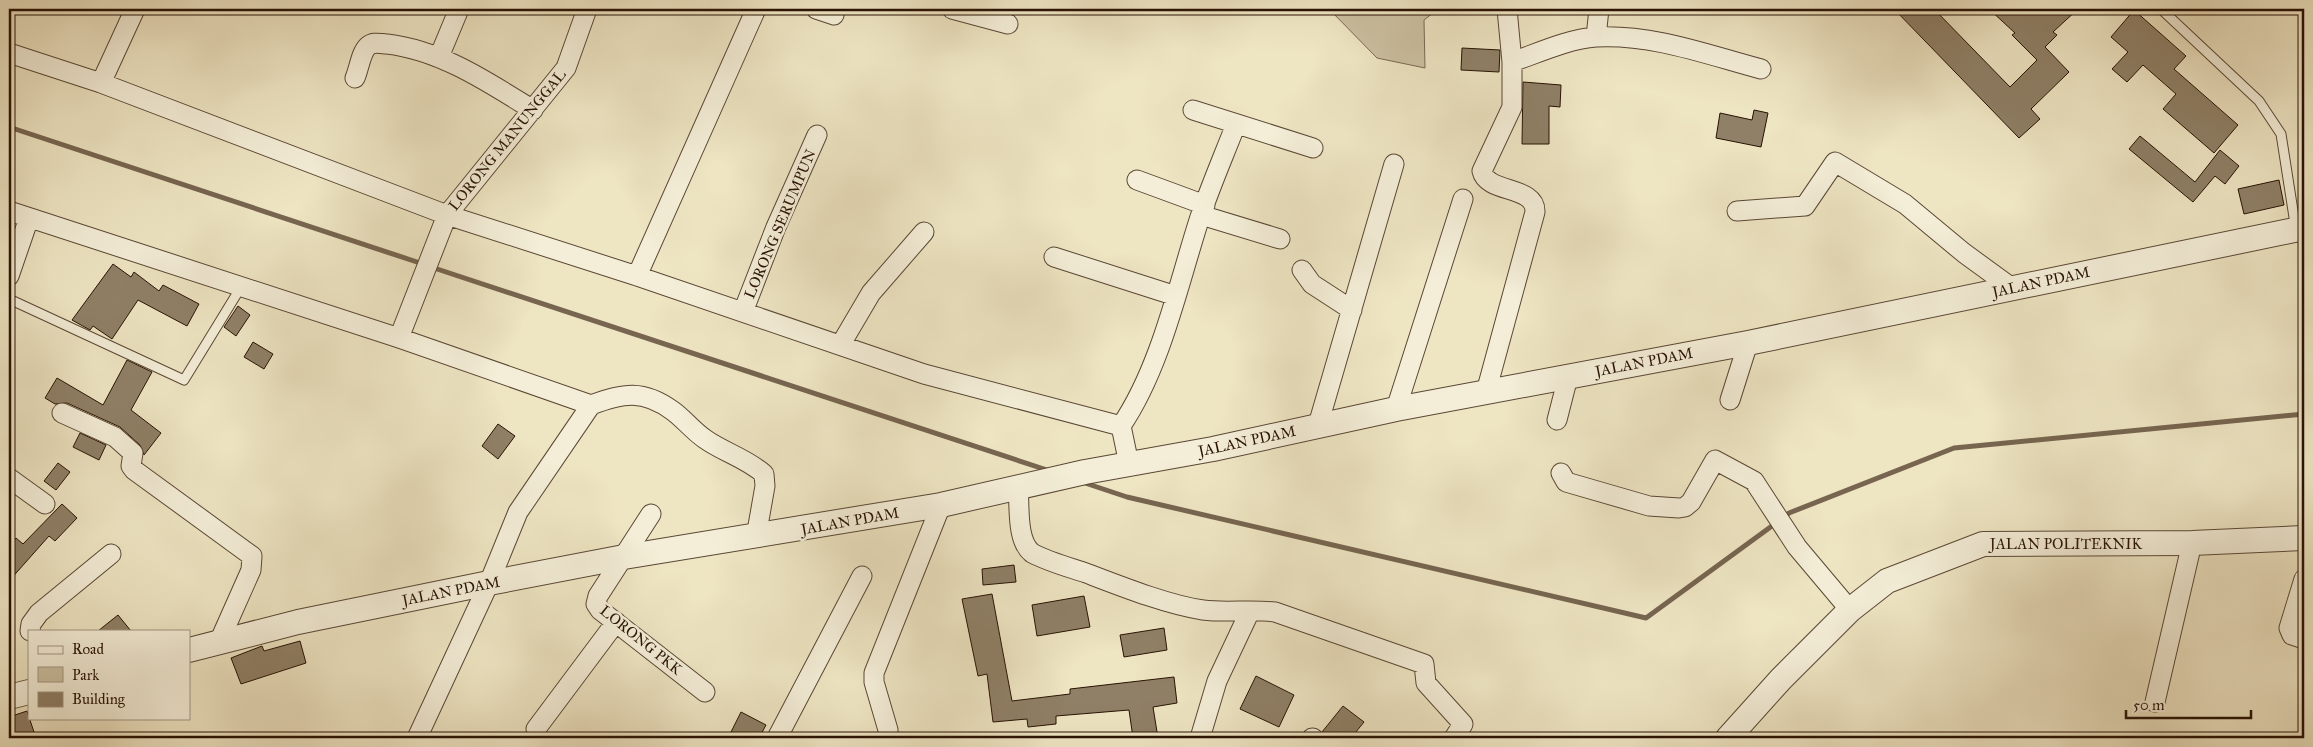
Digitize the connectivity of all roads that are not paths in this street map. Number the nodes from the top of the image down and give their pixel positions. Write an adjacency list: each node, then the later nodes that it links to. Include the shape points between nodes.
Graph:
1 (135, 9): 18 (street)
2 (459, 9): 14 (street)
3 (587, 9): 19 (street, LORONG MANUNGGAL, via 570,61)
4 (756, 9): 38 (street)
5 (816, 9): 10 (street)
6 (952, 9): 11 (street)
7 (1507, 9): 15 (street)
8 (1599, 9): 12 (street)
9 (2161, 9): 32 (lane, via 2259,101 2281,134)
10 (834, 15)
11 (1008, 24)
12 (1596, 37): 15 (street); 16 (street, via 1657,41)
13 (9, 53): 18 (street)
14 (439, 57): 17 (street, via 410,48 375,43 367,47); 19 (street)
15 (1512, 62): 49 (street, via 1511,114 1482,171 1492,183 1529,199 1535,212)
16 (1761, 69)
17 (355, 78)
18 (101, 83): 30 (street)
19 (533, 110): 30 (street, LORONG MANUNGGAL)
20 (1193, 110): 21 (street)
21 (1236, 124): 23 (street); 27 (street)
22 (817, 135): 44 (street, LORONG SERUMPUN)
23 (1313, 148)
24 (1394, 164): 43 (street)
25 (1137, 180): 27 (street)
26 (1463, 198): 52 (street)
27 (1203, 210): 34 (street); 41 (street)
28 (9, 211): 31 (street)
29 (1737, 211): 40 (street, via 1806,206 1835,162 1905,204)
30 (447, 215): 38 (street); 45 (street, LORONG MANUNGGAL)
31 (29, 218): 37 (street); 39 (street)
32 (2300, 229): 40 (street, JALAN PDAM)
33 (924, 232): 47 (street, via 871,293)
34 (1280, 239)
35 (1054, 257): 41 (street)
36 (1302, 270): 43 (street, via 1312,284)
37 (9, 276)
38 (637, 276): 44 (street)
39 (241, 286): 42 (lane, via 184,380); 45 (street)
40 (2012, 288): 46 (street, JALAN PDAM)
41 (1176, 296): 56 (street, via 1146,382)
42 (9, 299)
43 (1352, 310): 55 (street)
44 (743, 312): 47 (street)
45 (399, 338): 51 (street)
46 (1748, 343): 48 (street, JALAN PDAM); 50 (street)
47 (841, 344): 56 (street, via 924,374)
48 (1568, 376): 49 (street, JALAN PDAM); 54 (street)
49 (1486, 392): 52 (street, JALAN PDAM)
50 (1730, 400)
51 (590, 405): 64 (street, via 615,396 634,394 649,397 673,411 705,439 750,462 764,474 765,486); 71 (street, via 518,512)
52 (1396, 409): 55 (street, JALAN PDAM)
53 (62, 413): 77 (street, via 115,437 133,453 131,466 134,470 252,556 250,570)
54 (1557, 420)
55 (1318, 425): 57 (street, JALAN PDAM)
56 (1121, 426): 57 (street)
57 (1129, 464): 60 (street, JALAN PDAM)
58 (1561, 473): 72 (street, via 1566,482 1649,506 1679,508 1691,502 1715,460 1750,478 1797,547)
59 (9, 478): 61 (street)
60 (1028, 484): 62 (street, JALAN PDAM); 73 (street, via 1022,535 1025,546 1032,553 1123,587 1200,610)
61 (45, 504)
62 (941, 505): 64 (street, JALAN PDAM); 87 (street, via 874,673)
63 (651, 514): 68 (street)
64 (756, 537): 68 (street, JALAN PDAM)
65 (2304, 538): 66 (street, JALAN POLITEKNIK)
66 (2192, 543): 72 (street, JALAN POLITEKNIK, via 1983,544 1887,581); 82 (street)
67 (111, 554): 75 (street, via 39,613)
68 (624, 557): 71 (street, JALAN PDAM); 74 (street, LORONG PKK, via 596,602 600,610)
69 (862, 576): 86 (street)
70 (2304, 579): 76 (street, via 2289,628 2292,635)
71 (489, 583): 77 (street, JALAN PDAM, via 298,622); 85 (street)
72 (1850, 610): 84 (street, JALAN POLITEKNIK)
73 (1250, 612): 88 (street, via 1217,681); 89 (street, via 1284,615 1424,664 1426,683 1463,724)
74 (616, 622): 80 (street, LORONG PKK); 83 (street)
75 (30, 630)
76 (2304, 639)
77 (219, 642): 78 (street, JALAN PDAM)
78 (190, 650)
79 (28, 692): 81 (street)
80 (705, 692)
81 (9, 697)
82 (2155, 702)
83 (536, 729)
84 (1735, 730)
85 (417, 738)
86 (777, 738)
87 (888, 738)
88 (1200, 738)
89 (1454, 738)

